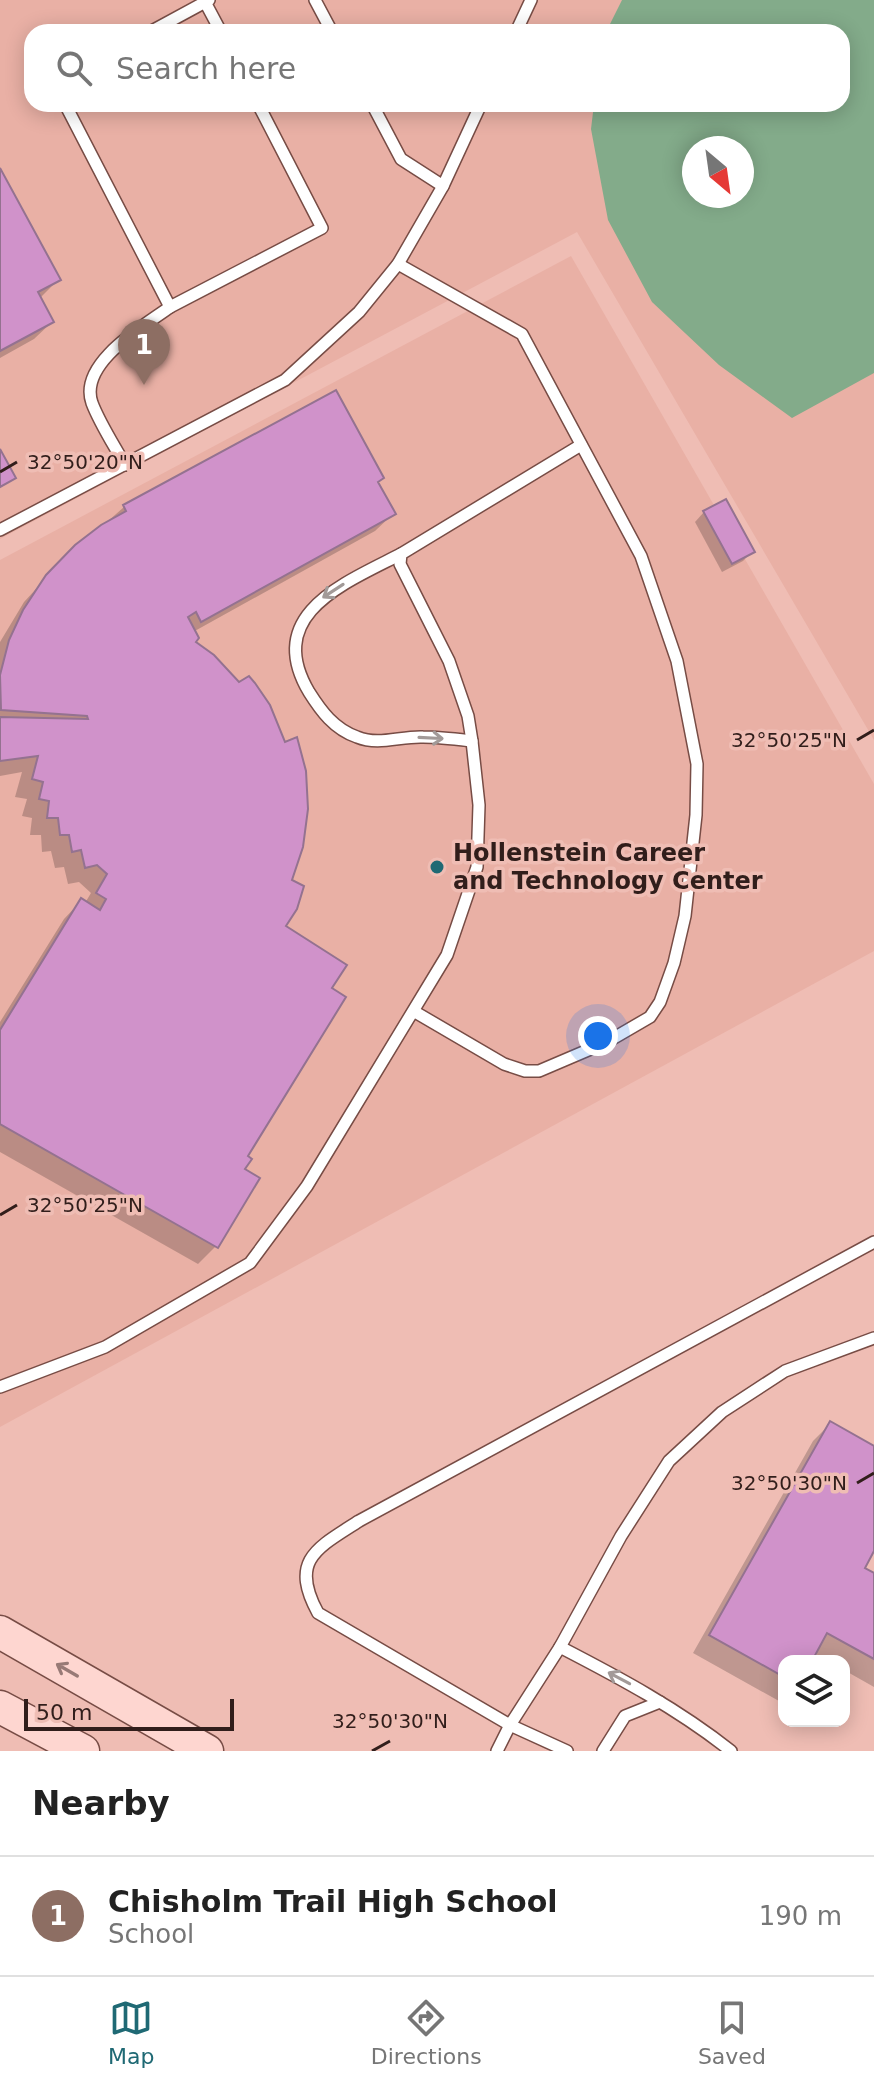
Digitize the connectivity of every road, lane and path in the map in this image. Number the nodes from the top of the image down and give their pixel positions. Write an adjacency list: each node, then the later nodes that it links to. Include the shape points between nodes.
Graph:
1 (315, 0): 6 (lane)
2 (531, 0): 7 (lane)
3 (207, 1): 4 (lane); 5 (lane)
4 (165, 24)
5 (217, 24)
6 (328, 24)
7 (520, 24)
8 (69, 112): 14 (lane)
9 (262, 112): 14 (lane, via 322,228)
10 (376, 112): 12 (lane, via 401,159)
11 (477, 112): 12 (lane)
12 (443, 186): 13 (lane)
13 (398, 264): 15 (lane, via 522,334); 16 (lane, via 359,312 285,380)
14 (170, 307): 16 (lane, via 117,345 103,359 91,385 91,401)
15 (581, 445): 18 (lane); 20 (lane, via 641,556 689,713 697,764 696,815 674,963 650,1017 539,1071 504,1064)
16 (125, 465): 17 (lane)
17 (0, 530)
18 (401, 554): 19 (lane, via 400,564 461,689); 19 (lane, one-way to 19, via 325,595 310,610 300,628 297,665 318,707 359,738)
19 (472, 741): 20 (lane, via 479,805 477,867 447,955)
20 (415, 1012): 23 (lane, via 307,1186 250,1263 105,1347)
21 (874, 1242): 28 (lane, via 359,1521 324,1544 308,1563 304,1580 318,1613)
22 (874, 1338): 25 (lane, via 785,1371 722,1412 669,1461)
23 (0, 1387)
24 (0, 1632): 30 (main road, one-way to 24)
25 (560, 1647): 26 (lane, one-way to 25); 28 (lane)
26 (660, 1702): 33 (lane, via 625,1716); 34 (lane)
27 (0, 1707): 29 (main road)
28 (510, 1725): 31 (lane); 32 (lane)
29 (83, 1751)
30 (207, 1751)
31 (497, 1751)
32 (567, 1751)
33 (603, 1751)
34 (731, 1751)

